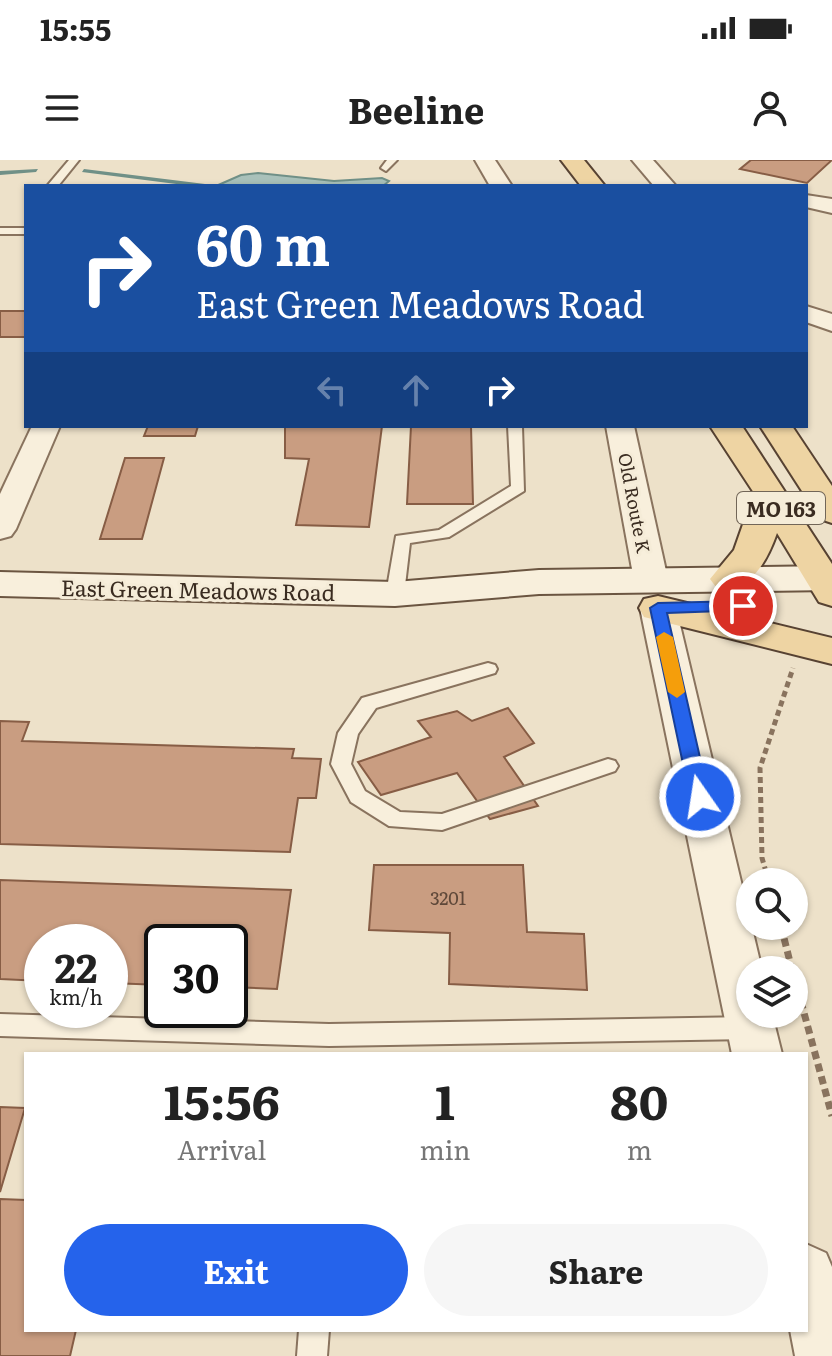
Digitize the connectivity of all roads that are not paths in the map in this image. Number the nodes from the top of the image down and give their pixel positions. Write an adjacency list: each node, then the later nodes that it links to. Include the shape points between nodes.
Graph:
1 (74, 160): 5 (lane)
2 (485, 160): 6 (street)
3 (572, 160): 7 (main road)
4 (642, 160): 8 (street)
5 (54, 184)
6 (500, 184)
7 (591, 184)
8 (663, 184)
9 (808, 201): 10 (street)
10 (832, 206)
11 (0, 231): 12 (lane)
12 (20, 231)
13 (808, 315): 14 (street)
14 (832, 323)
15 (45, 428): 22 (street)
16 (515, 428): 26 (lane, via 519,488 443,534 402,539)
17 (620, 428): 27 (street, Old Route K)
18 (727, 428): 20 (main road, MO 163)
19 (777, 428): 21 (main road, MO 163)
20 (771, 492): 23 (main road, via 759,537); 25 (main road, MO 163)
21 (828, 503)
22 (0, 529)
23 (729, 579): 25 (street, East Green Meadows Road); 27 (street, East Green Meadows Road)
24 (0, 584): 26 (street, East Green Meadows Road)
25 (830, 588): 27 (street, East Green Meadows Road)
26 (395, 594): 27 (street, East Green Meadows Road, via 471,607)
27 (654, 594): 28 (main road); 32 (street, Old Route K)
28 (816, 647)
29 (488, 669): 30 (lane, via 369,703 348,733 341,764 358,796 396,820 442,822)
30 (608, 766)
31 (0, 1025): 33 (lane)
32 (754, 1041): 33 (lane)
33 (328, 1044)
34 (808, 1282): 37 (street)
35 (314, 1332): 36 (lane)
36 (312, 1356)
37 (825, 1356)

